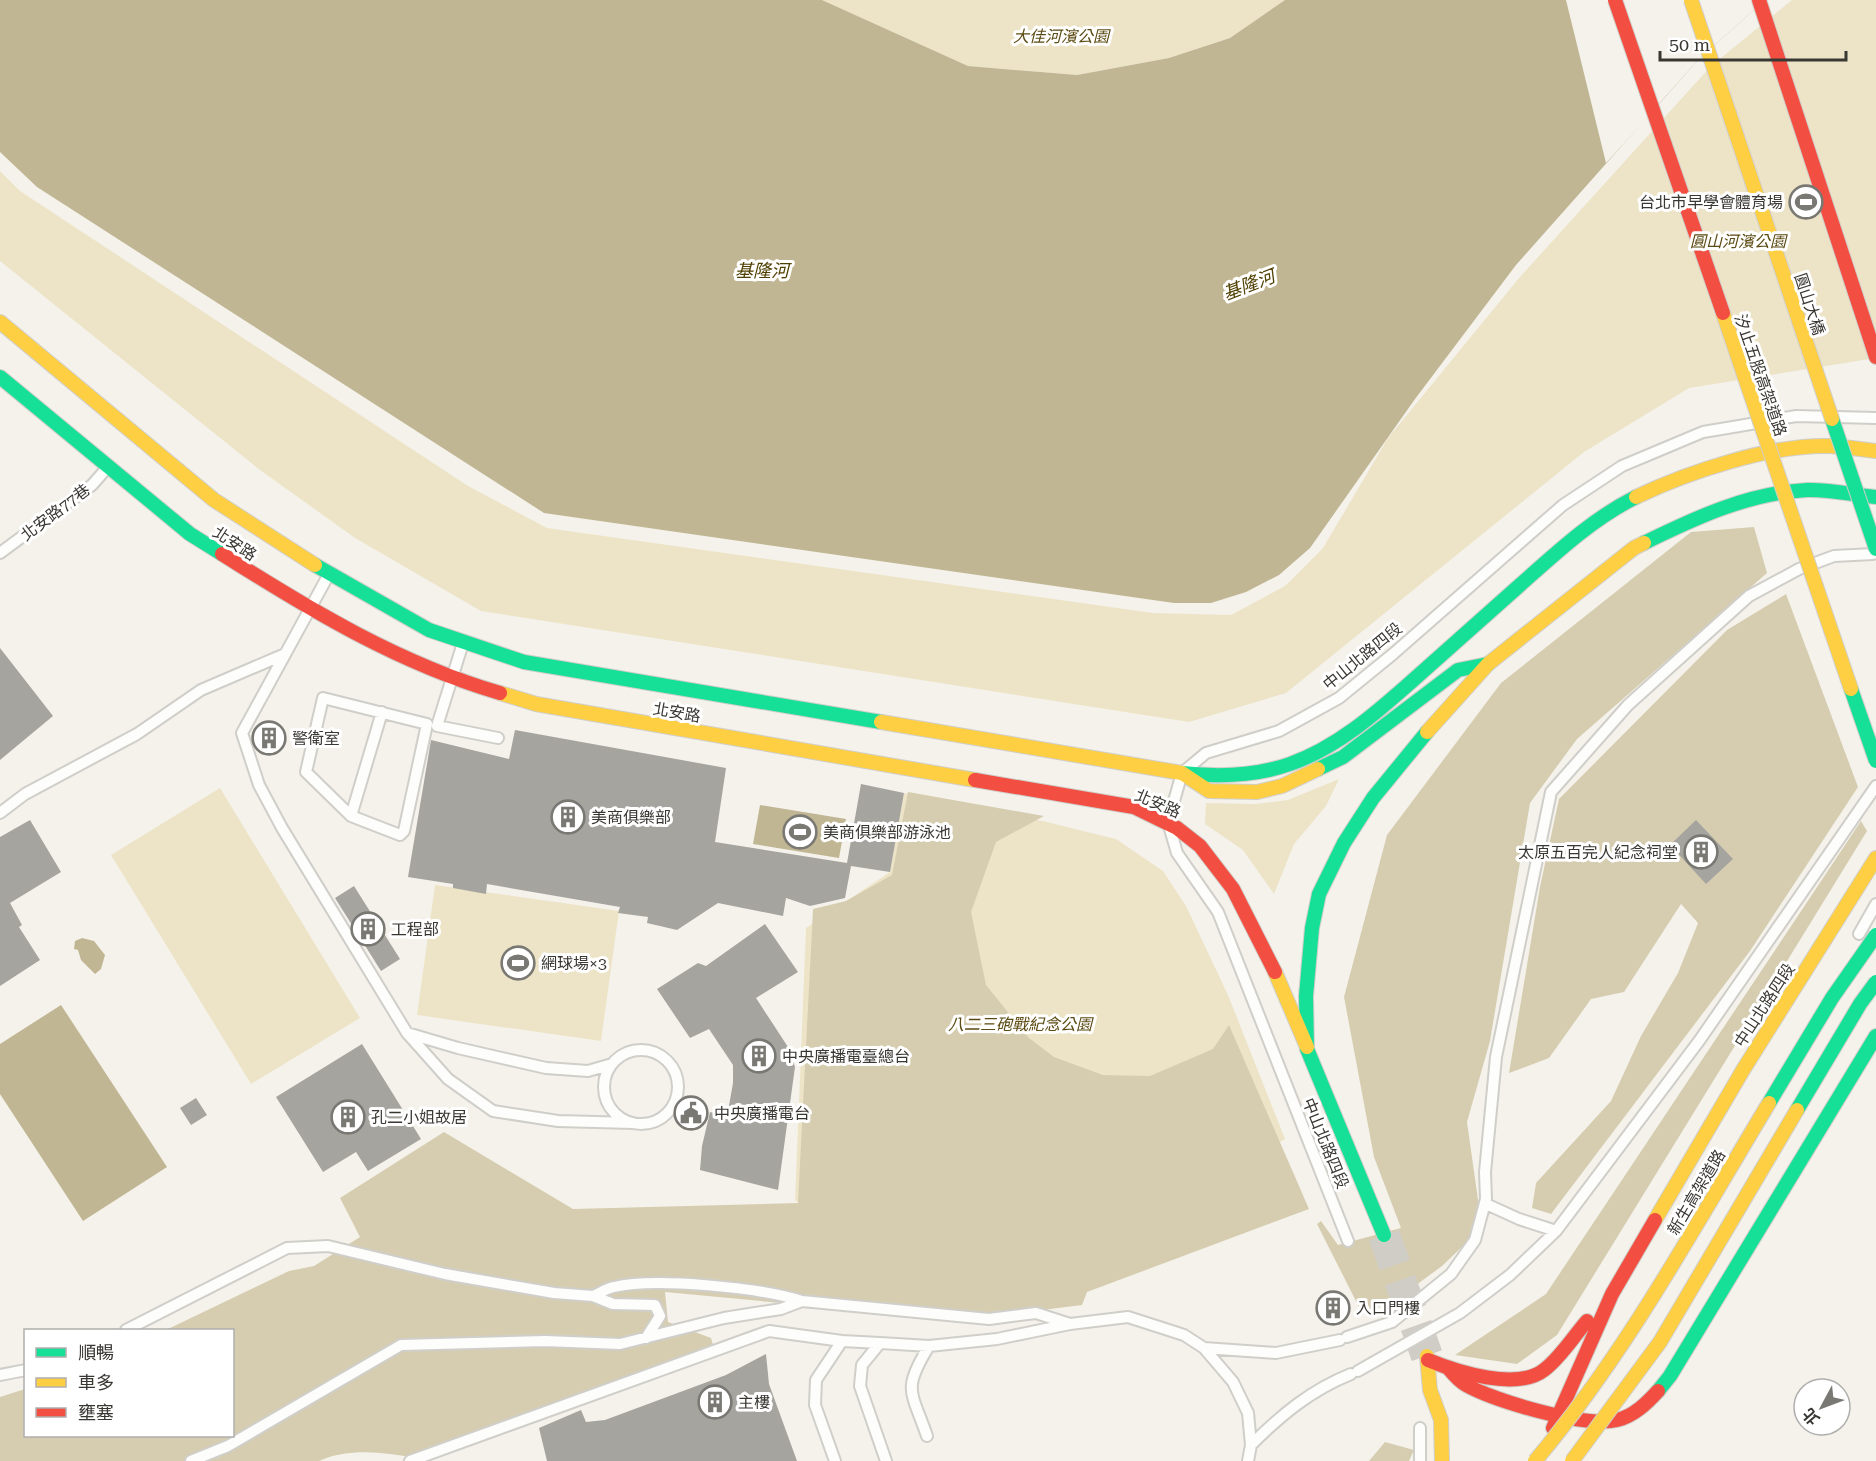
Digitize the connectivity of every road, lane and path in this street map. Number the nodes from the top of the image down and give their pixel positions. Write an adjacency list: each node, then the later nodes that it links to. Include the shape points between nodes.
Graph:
1 (1615, 0): 21 (main road, 汐止五股高架道路, bridge)
2 (1691, 0): 11 (main road, 圓山大橋, bridge)
3 (1759, 0): 5 (main road)
4 (0, 322): 13 (main road, 北安路, via 214,500)
5 (1876, 357)
6 (0, 377): 9 (main road, 北安路)
7 (1876, 418): 22 (lane, 中山北路四段, via 1796,416 1703,432 1622,466 1563,505 1339,698 1279,731 1206,753)
8 (1876, 451): 22 (main road, 北安路, via 1829,446 1780,450 1673,479 1616,507 1566,544 1375,714 1337,740 1291,764 1256,772)
9 (107, 467): 12 (lane, 北安路77巷, via 92,485); 14 (main road, 北安路, via 190,534)
10 (1876, 497): 17 (main road, 中山北路四段, via 1807,490 1749,500 1703,514 1634,548)
11 (1876, 551): 38 (lane, via 1834,556 1799,569 1749,596 1628,705 1551,792 1496,1057 1485,1172)
12 (0, 553)
13 (329, 574): 14 (lane); 15 (main road, 北安路, via 429,630)
14 (308, 608): 16 (lane); 18 (main road, 北安路)
15 (464, 642): 18 (lane); 22 (main road, 北安路, via 524,662)
16 (285, 654): 24 (lane, via 201,690 137,734 24,794); 33 (lane, via 242,733 259,785)
17 (1488, 664): 22 (main road, via 1458,670 1343,757 1282,786 1257,792 1209,791); 35 (main road, 中山北路四段, via 1453,700 1373,798 1331,868 1312,928 1306,996)
18 (452, 679): 20 (lane, via 437,726); 26 (main road, 北安路, via 536,704 1134,807)
19 (382, 712): 25 (lane); 25 (lane, via 323,698 306,772); 25 (lane, via 428,723 404,831 400,836 394,835)
20 (498, 738)
21 (1876, 761)
22 (1182, 774): 26 (lane)
23 (1876, 786): 39 (lane, via 1699,1041)
24 (0, 813)
25 (351, 816)
26 (1168, 822): 35 (main road, 北安路, via 1199,844 1232,886); 41 (lane, 中山北路四段, via 1177,853 1218,912)
27 (1876, 858): 42 (main road, 中山北路四段, via 1743,1070)
28 (1876, 904): 30 (lane)
29 (1876, 935): 68 (main road, 新生高架道路, bridge, via 1832,998 1644,1310 1567,1423)
30 (1855, 941)
31 (1842, 961): 56 (lane, via 1628,1322)
32 (1876, 982): 69 (main road, bridge, via 1660,1342)
33 (407, 1033): 36 (lane, via 546,1068 588,1071); 37 (lane, via 448,1079 493,1111 558,1121)
34 (1876, 1036): 56 (main road, via 1657,1393 1633,1414 1605,1422)
35 (1307, 1049): 40 (main road, 中山北路四段)
36 (612, 1064): 37 (lane, via 606,1074 606,1099 621,1118); 37 (lane, via 621,1055 645,1050 667,1060 674,1070 674,1105 656,1121)
37 (633, 1123)
38 (1486, 1204): 39 (lane); 51 (lane, via 1475,1240 1451,1274 1392,1322 1343,1339 1275,1353)
39 (1556, 1231): 59 (lane, via 1510,1275 1460,1313 1304,1397)
40 (1384, 1235)
41 (1348, 1241)
42 (1612, 1294): 52 (main road, via 1563,1353 1534,1377 1516,1382); 55 (main road, 中山北路四段)
43 (593, 1296): 44 (lane, via 614,1287 662,1283 778,1293); 46 (lane, via 445,1274 328,1246 287,1248); 47 (lane, via 613,1305 655,1305 660,1316)
44 (802, 1301): 45 (lane, via 989,1319 1036,1313); 47 (lane, via 781,1310 724,1318)
45 (1070, 1324): 50 (lane, via 997,1339); 51 (lane, via 1128,1317 1184,1335)
46 (128, 1329)
47 (646, 1339): 61 (lane, via 620,1344 545,1341 401,1345 228,1446)
48 (842, 1341): 49 (lane); 62 (lane, via 769,1331); 63 (lane, via 816,1380 815,1405)
49 (880, 1343): 50 (lane); 64 (lane, via 862,1365 860,1386)
50 (929, 1346): 58 (lane, via 912,1374 910,1388)
51 (1204, 1348): 59 (lane, via 1233,1382 1248,1413)
52 (1449, 1369): 55 (main road, via 1464,1385); 67 (main road, via 1428,1358 1430,1390 1441,1420)
53 (24, 1370): 54 (lane)
54 (0, 1375)
55 (1560, 1414): 56 (main road); 68 (main road, 中山北路四段)
56 (1577, 1418): 60 (lane)
57 (1420, 1428): 66 (lane)
58 (927, 1436)
59 (1251, 1445): 65 (lane)
60 (1557, 1452)
61 (191, 1461)
62 (410, 1461)
63 (835, 1461)
64 (886, 1461)
65 (1248, 1461)
66 (1420, 1461)
67 (1442, 1461)
68 (1536, 1461)
69 (1572, 1461)

